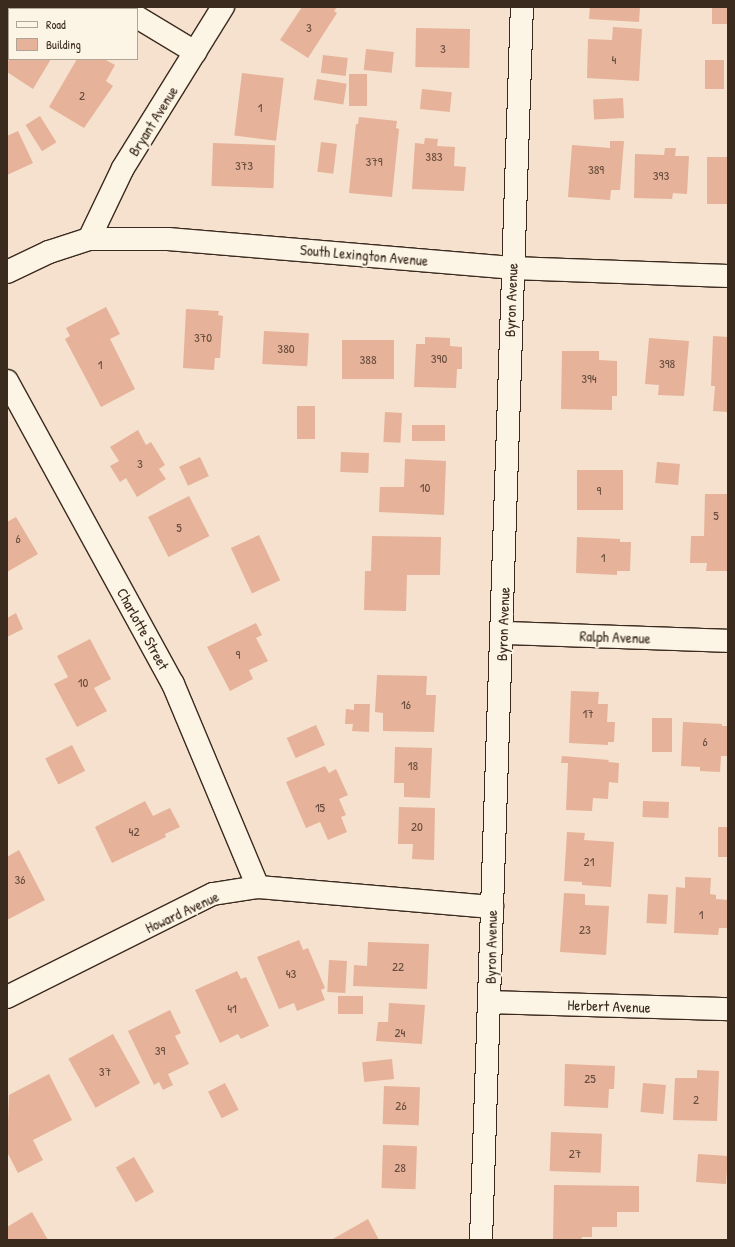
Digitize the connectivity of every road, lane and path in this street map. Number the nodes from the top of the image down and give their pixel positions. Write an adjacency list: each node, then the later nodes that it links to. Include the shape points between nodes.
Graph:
1 (223, 7): 4 (street, Bryant Avenue)
2 (522, 7): 6 (street, Byron Avenue)
3 (138, 18): 4 (street)
4 (195, 52): 5 (street, Bryant Avenue, via 124,168)
5 (90, 239): 6 (street, South Lexington Avenue, via 168,239); 7 (street, South Lexington Avenue, via 49,252)
6 (512, 268): 8 (street, South Lexington Avenue); 10 (street, Byron Avenue)
7 (7, 272)
8 (728, 276)
9 (7, 381): 12 (street, Charlotte Street, via 173,684)
10 (503, 633): 11 (street, Ralph Avenue); 13 (street, Byron Avenue)
11 (728, 641)
12 (258, 887): 13 (street, Howard Avenue); 14 (street, Howard Avenue, via 213,894)
13 (492, 907): 15 (street, Byron Avenue)
14 (7, 997)
15 (490, 1002): 16 (street, Herbert Avenue); 17 (street, Byron Avenue)
16 (728, 1009)
17 (482, 1240)

